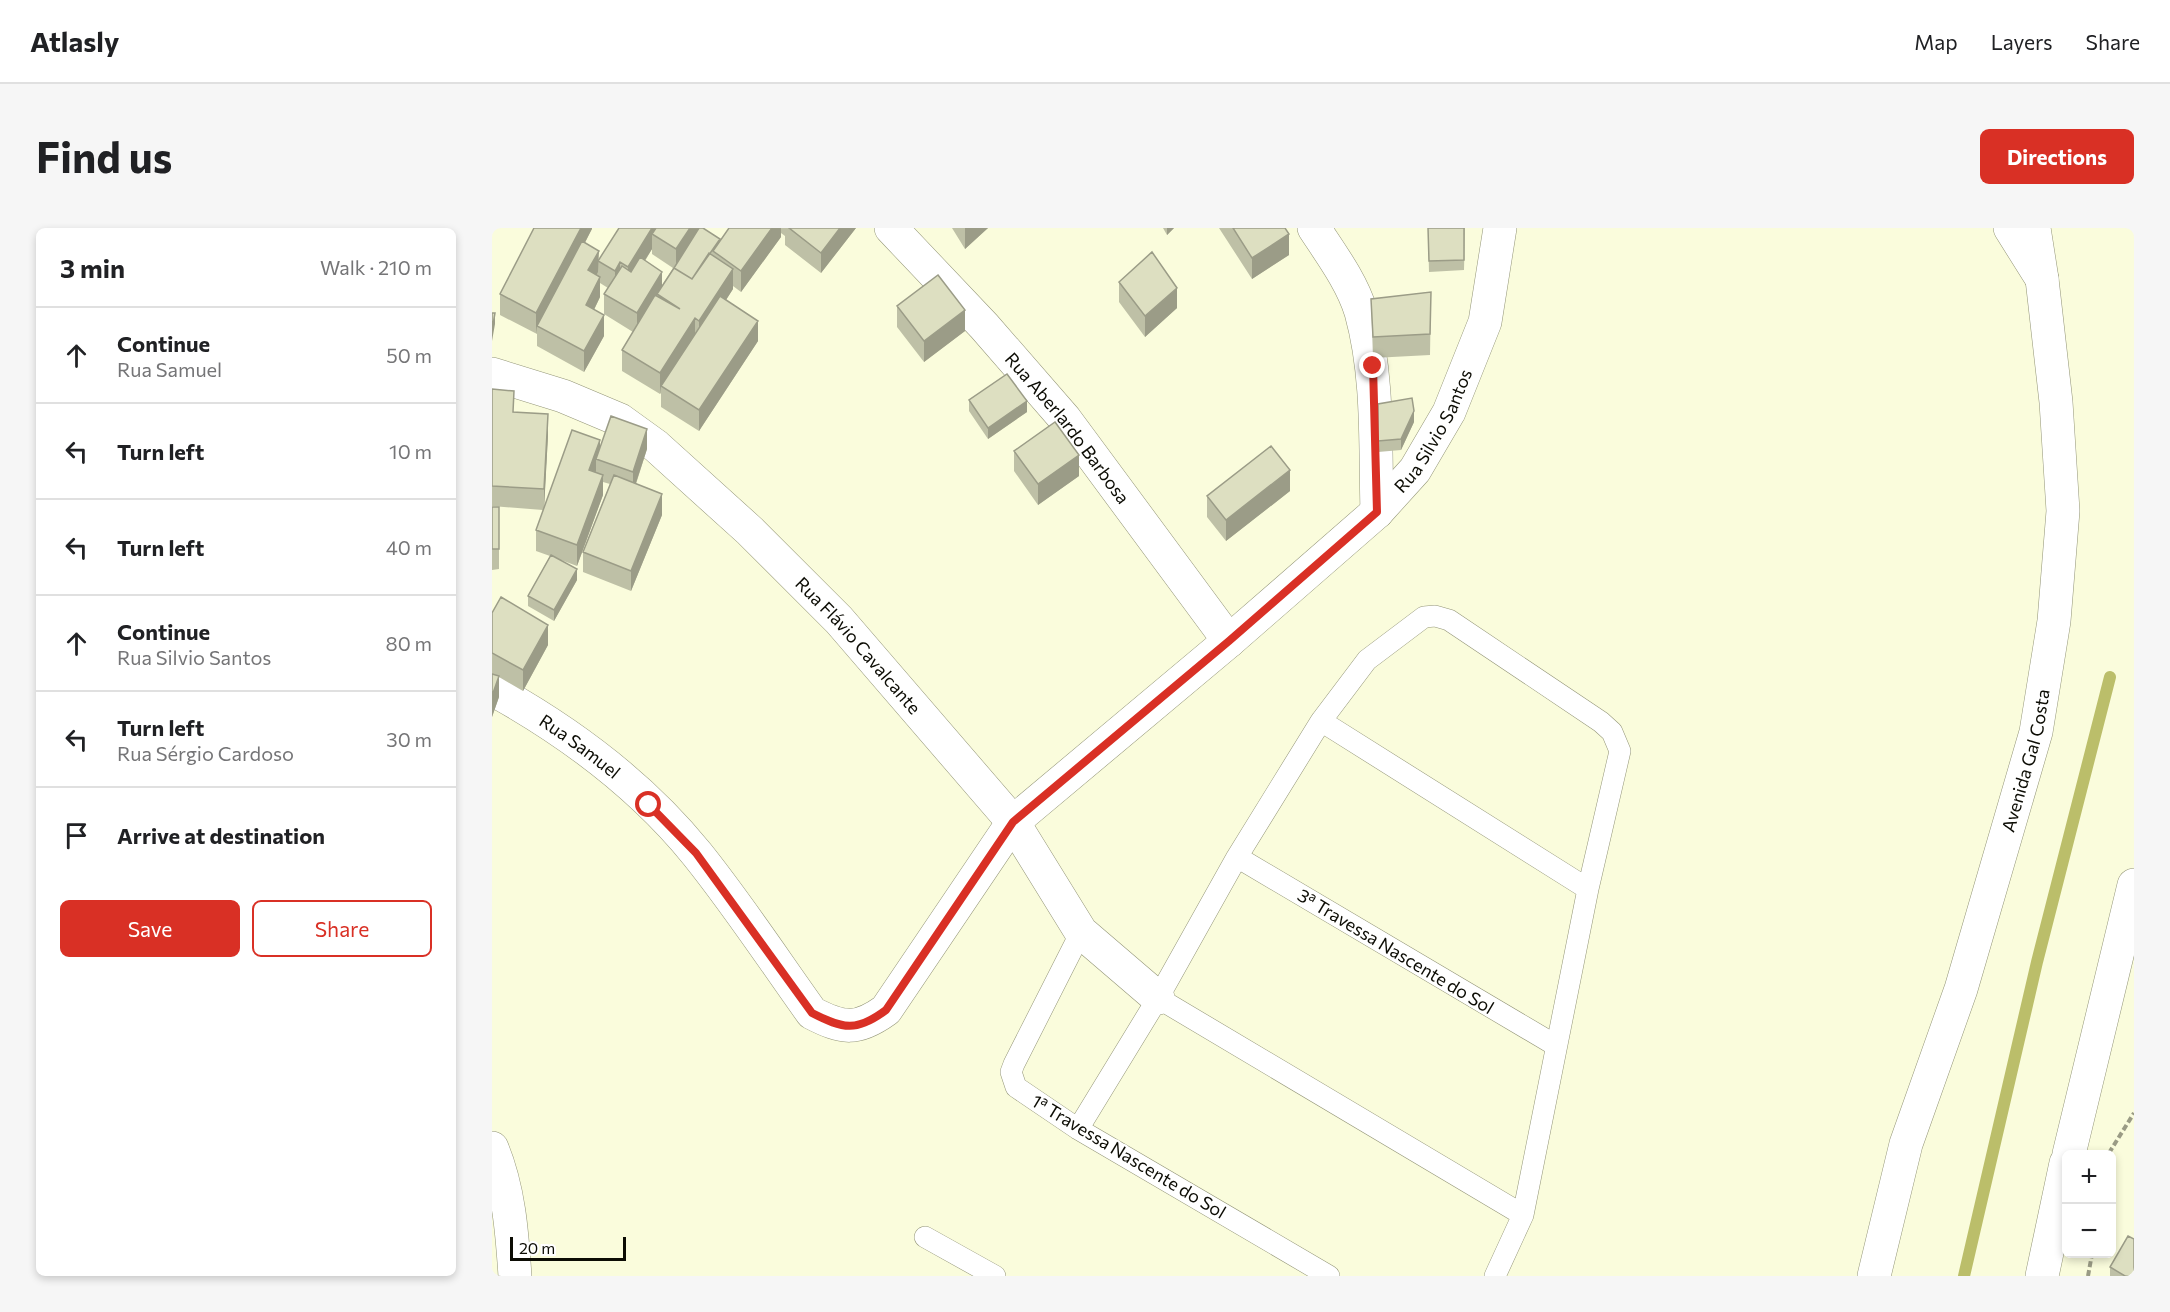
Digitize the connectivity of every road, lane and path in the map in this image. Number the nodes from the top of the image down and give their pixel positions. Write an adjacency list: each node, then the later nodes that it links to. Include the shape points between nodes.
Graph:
1 (891, 228): 9 (street, Rua Aberlardo Barbosa, via 1065,418)
2 (1314, 228): 8 (street, via 1338,264 1360,310 1373,366)
3 (1500, 228): 8 (street, Rua Silvio Santos, via 1485,322 1449,411 1415,470)
4 (2010, 228): 6 (street)
5 (2034, 228): 6 (street, Avenida Gal Costa)
6 (2042, 279): 33 (street, Avenida Gal Costa, via 2063,511 2054,621 2036,732 1961,989 1906,1144)
7 (492, 374): 12 (street, Rua Flávio Cavalcante, via 598,409 656,446 750,531 839,620)
8 (1377, 512): 9 (street, Rua Silvio Santos)
9 (1229, 641): 12 (street, Rua Silvio Santos)
10 (492, 689): 18 (street, Rua Samuel, via 600,759 649,805 696,853)
11 (1321, 721): 13 (lane); 15 (lane); 15 (lane, via 1367,660 1424,617 1449,620 1612,732 1620,751)
12 (1013, 822): 16 (street, Rua Flávio Cavalcante); 18 (street, Rua Silvio Santos, via 886,1010 857,1026 841,1026)
13 (1237, 857): 17 (lane); 19 (lane, 3ª Travessa Nascente do Sol)
14 (2134, 885): 23 (street)
15 (1588, 890): 19 (lane)
16 (1081, 932): 17 (street, Rua Flávio Cavalcante); 21 (lane, 1ª Travessa Nascente do Sol, via 1011,1072 1016,1087)
17 (1158, 998): 21 (lane); 26 (lane)
18 (812, 1013)
19 (1555, 1045): 26 (lane)
20 (2134, 1113): 24 (path)
21 (1078, 1129): 31 (lane, 1ª Travessa Nascente do Sol)
22 (492, 1148): 29 (street, via 509,1207)
23 (2069, 1150)
24 (2112, 1150)
25 (2062, 1186): 34 (street)
26 (1523, 1215): 32 (lane)
27 (926, 1237): 30 (lane)
28 (2091, 1258): 35 (path)
29 (515, 1276)
30 (995, 1276)
31 (1329, 1276)
32 (1495, 1276)
33 (1874, 1276)
34 (2042, 1276)
35 (2088, 1276)

